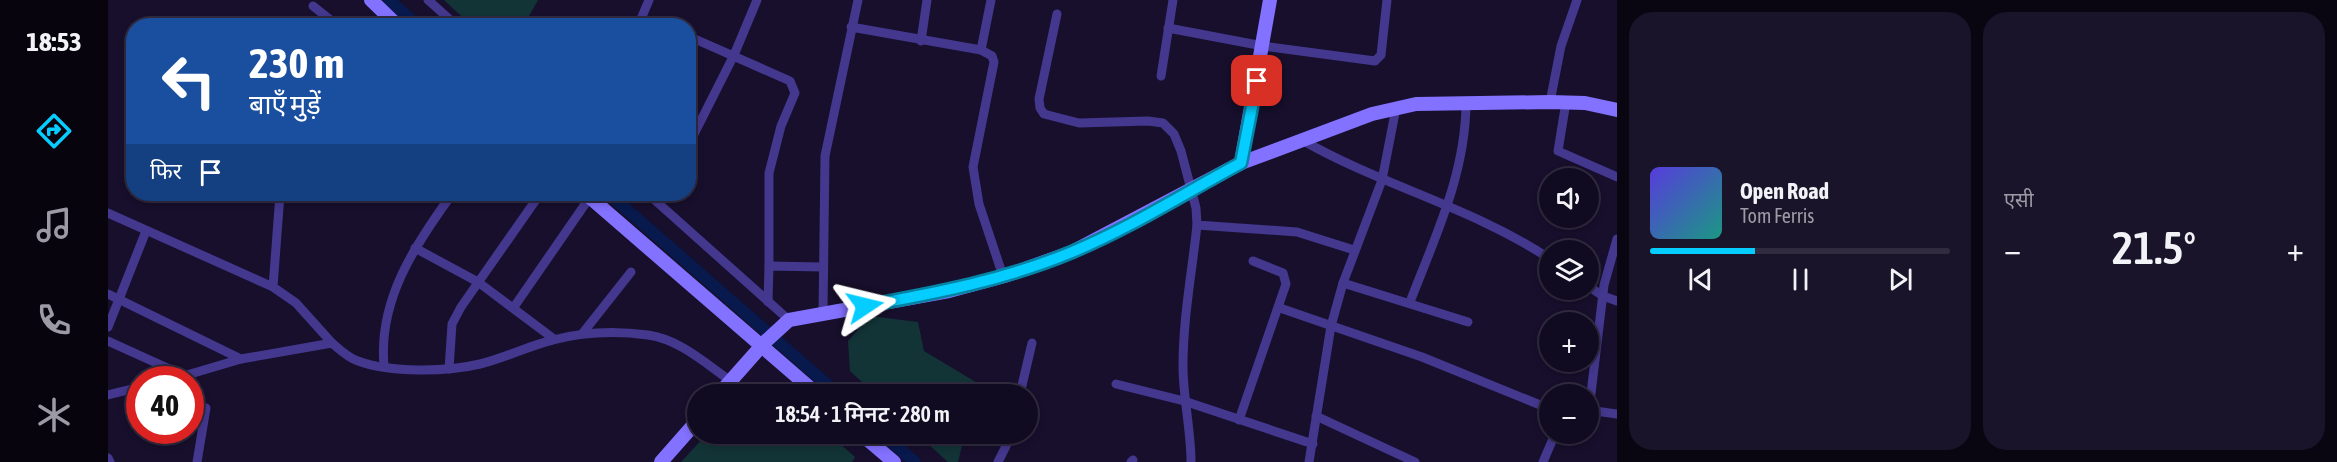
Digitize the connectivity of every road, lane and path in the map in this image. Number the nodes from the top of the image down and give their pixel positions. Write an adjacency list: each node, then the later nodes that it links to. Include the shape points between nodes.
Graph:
1 (370, 0): 15 (street)
2 (428, 0): 16 (street)
3 (649, 0): 17 (street)
4 (756, 0): 24 (street)
5 (858, 0): 18 (street)
6 (927, 0): 21 (street)
7 (991, 0): 23 (street)
8 (1173, 0): 19 (street)
9 (1270, 0): 22 (street)
10 (1388, 0): 22 (street, via 1381,55 1375,61)
11 (1577, 0): 27 (street, via 1561,46)
12 (313, 6): 14 (street)
13 (1058, 14): 36 (street, via 1039,99 1044,114 1079,123 1163,123 1174,134)
14 (328, 18)
15 (389, 18)
16 (448, 18)
17 (641, 18)
18 (851, 27): 21 (street); 55 (street, via 825,156)
19 (1168, 28): 22 (street); 25 (street)
20 (696, 39): 24 (street)
21 (921, 41): 23 (street)
22 (1263, 46): 33 (street)
23 (981, 50): 57 (street, via 992,56 994,62 975,148 974,185)
24 (734, 55): 31 (street); 54 (street, via 795,86 769,173)
25 (1161, 76)
26 (1466, 102): 27 (street); 29 (street); 45 (street, via 1464,149)
27 (1550, 102): 28 (street)
28 (1566, 102): 30 (street); 34 (street, via 1558,151)
29 (1396, 108): 32 (street); 35 (street)
30 (1617, 110)
31 (696, 130)
32 (1302, 140): 33 (street); 35 (street)
33 (1241, 163): 36 (street)
34 (1617, 177)
35 (1383, 180): 45 (street); 51 (street)
36 (1191, 190): 47 (street); 57 (street, via 1072,252)
37 (279, 201): 60 (street)
38 (447, 201): 50 (street)
39 (535, 201): 58 (street)
40 (584, 201): 68 (street)
41 (595, 201): 79 (street)
42 (656, 201): 44 (street)
43 (662, 201): 44 (street)
44 (660, 204): 66 (street)
45 (1447, 207): 52 (street); 67 (street)
46 (108, 213): 48 (street)
47 (1197, 225): 51 (street, via 1297,232); 94 (street, via 1187,289)
48 (146, 231): 60 (street); 64 (street)
49 (1617, 239): 63 (street)
50 (415, 248): 58 (street); 83 (street, via 383,326)
51 (1354, 250): 59 (street)
52 (1539, 252)
53 (1253, 261): 69 (street, via 1283,273 1286,278)
54 (769, 266): 55 (street); 66 (street)
55 (823, 267): 70 (street)
56 (631, 272): 75 (street)
57 (1003, 276): 70 (street, via 949,291)
58 (478, 282): 68 (street); 84 (street, via 452,324)
59 (1343, 283): 67 (street); 73 (street)
60 (273, 286): 78 (street, via 297,303)
61 (1599, 293): 63 (street)
62 (108, 294): 64 (street)
63 (1603, 296): 65 (street); 91 (street)
64 (118, 299): 74 (street); 81 (street)
65 (1617, 301)
66 (768, 302): 72 (street)
67 (1410, 302): 71 (street)
68 (514, 307): 76 (street)
69 (1280, 308): 73 (street); 100 (street)
70 (823, 313): 72 (street)
71 (1468, 322)
72 (784, 324): 79 (street)
73 (1331, 326): 95 (street); 99 (street)
74 (108, 327)
75 (582, 334): 76 (street); 86 (street, via 649,335 669,341)
76 (554, 339): 84 (street, via 482,363)
77 (108, 341): 82 (street)
78 (332, 343): 81 (street); 83 (street, via 357,361)
79 (764, 343): 86 (street); 88 (street)
80 (1032, 343): 89 (street)
81 (241, 359): 85 (street)
82 (163, 366)
83 (384, 366): 84 (street)
84 (449, 369)
85 (204, 370)
86 (731, 381): 87 (street)
87 (728, 384)
88 (807, 384)
89 (1022, 384)
90 (1116, 384): 94 (street)
91 (1592, 384)
92 (126, 390): 93 (street)
93 (108, 395)
94 (1184, 401): 100 (street); 110 (street)
95 (1539, 405)
96 (206, 408): 106 (street)
97 (1599, 411): 98 (street)
98 (1617, 414)
99 (1316, 416): 104 (street); 112 (street)
100 (1239, 420): 104 (street)
101 (687, 432): 107 (street)
102 (873, 444): 108 (street)
103 (1006, 444): 109 (street)
104 (1313, 444): 111 (street)
105 (1551, 444): 113 (street)
106 (197, 462)
107 (661, 462)
108 (894, 462)
109 (998, 462)
110 (1191, 462)
111 (1309, 462)
112 (1415, 462)
113 (1544, 462)

